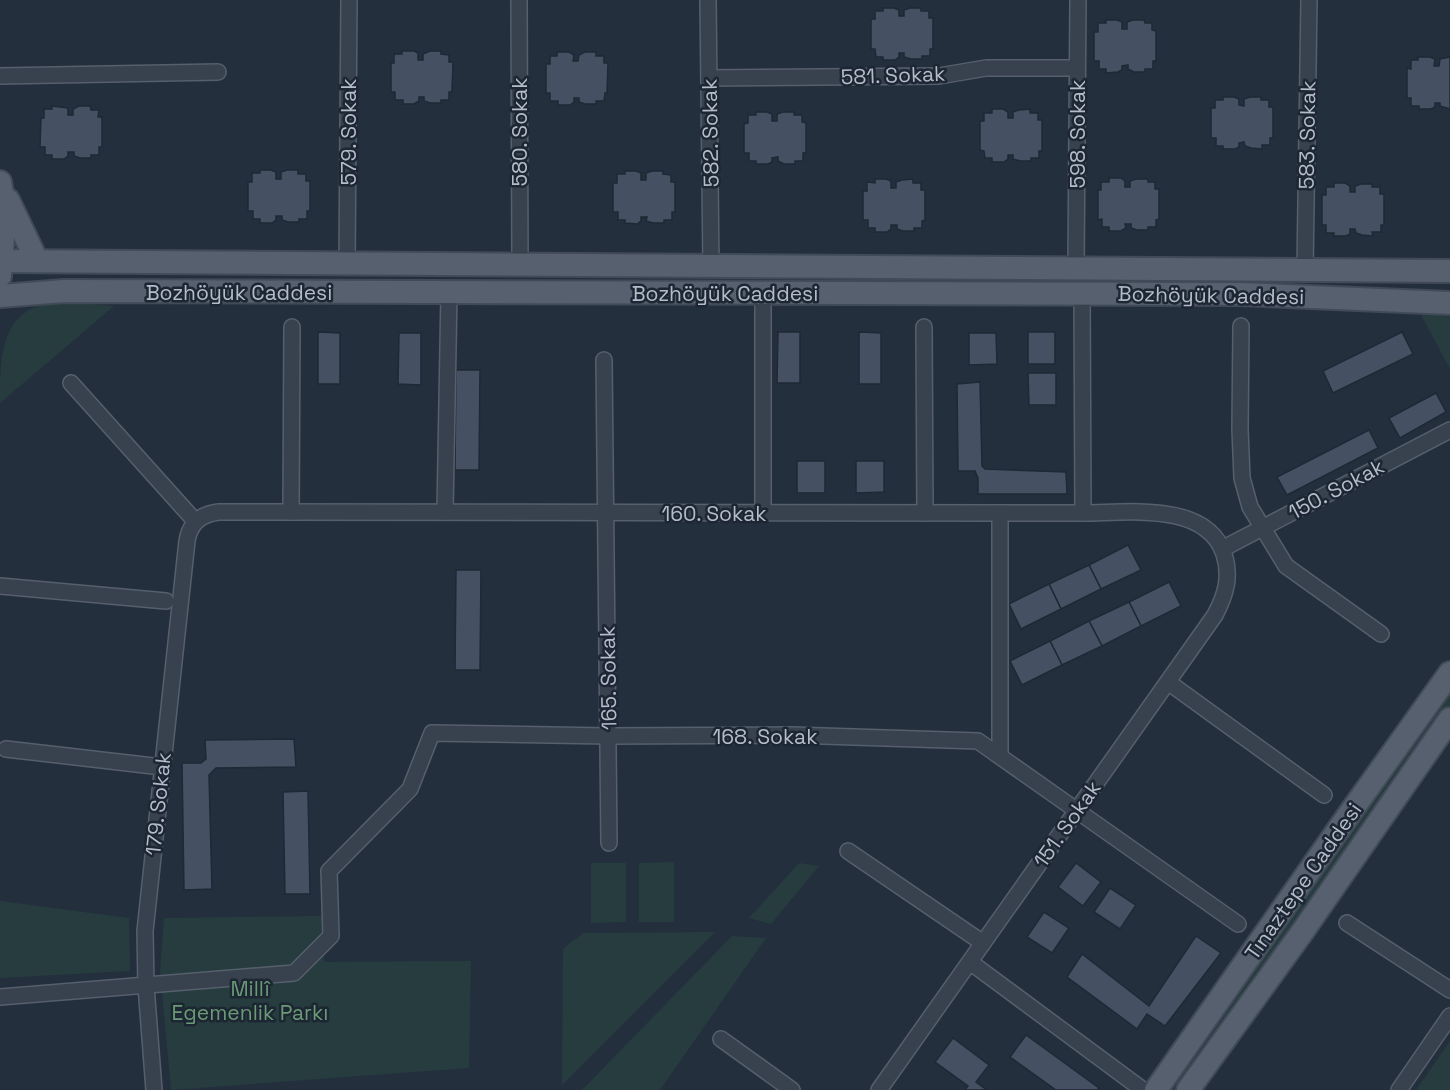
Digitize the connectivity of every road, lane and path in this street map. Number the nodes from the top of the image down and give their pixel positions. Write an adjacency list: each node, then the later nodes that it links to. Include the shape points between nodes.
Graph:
1 (349, 0): 12 (street, 579. Sokak)
2 (519, 0): 13 (street, 580. Sokak)
3 (708, 0): 9 (street, 582. Sokak)
4 (1078, 0): 6 (street, 598. Sokak)
5 (1309, 0): 17 (street, 583. Sokak)
6 (1077, 68): 9 (street, 581. Sokak, via 986,68 939,76); 16 (street, 598. Sokak)
7 (218, 72): 8 (street)
8 (0, 76)
9 (709, 78): 15 (street, 582. Sokak)
10 (0, 183): 11 (main road); 14 (main road, via 6,212)
11 (37, 261): 12 (main road, Bozhöyük Caddesi); 14 (main road, Bozhöyük Caddesi)
12 (347, 263): 13 (main road, Bozhöyük Caddesi)
13 (520, 264): 15 (main road, Bozhöyük Caddesi)
14 (1, 266)
15 (711, 266): 16 (main road, Bozhöyük Caddesi)
16 (1076, 268): 17 (main road, Bozhöyük Caddesi)
17 (1305, 270): 18 (main road, Bozhöyük Caddesi)
18 (1450, 270)
19 (449, 292): 20 (main road, Bozhöyük Caddesi); 22 (main road, Bozhöyük Caddesi, via 64,291); 31 (street)
20 (763, 293): 21 (main road, Bozhöyük Caddesi); 33 (street)
21 (1082, 294): 23 (main road, Bozhöyük Caddesi, via 1241,294); 36 (street)
22 (0, 296)
23 (1450, 303)
24 (1241, 326): 38 (street, via 1242,478 1250,507)
25 (292, 327): 30 (street)
26 (924, 327): 34 (street)
27 (604, 360): 32 (street, 165. Sokak)
28 (71, 383): 37 (street)
29 (1450, 430): 38 (street, 150. Sokak)
30 (291, 512): 31 (street, 160. Sokak); 37 (street, 160. Sokak, via 219,512)
31 (445, 512): 32 (street, 160. Sokak)
32 (606, 512): 33 (street, 160. Sokak); 46 (street, 165. Sokak)
33 (763, 513): 34 (street, 160. Sokak)
34 (925, 513): 35 (street, 160. Sokak)
35 (1000, 513): 36 (street, 160. Sokak); 48 (street)
36 (1083, 513): 39 (street, 160. Sokak, via 1182,516 1204,527)
37 (195, 521): 49 (street, 179. Sokak, via 185,551)
38 (1262, 528): 39 (street, 150. Sokak); 42 (street, via 1286,566)
39 (1222, 549): 44 (street, 151. Sokak, via 1228,571 1225,594 1215,615)
40 (0, 586): 41 (street)
41 (166, 601)
42 (1381, 634)
43 (1450, 673): 67 (main road, Tınaztepe Caddesi)
44 (1167, 682): 50 (street); 51 (street, 151. Sokak)
45 (1450, 719): 68 (main road, Tınaztepe Caddesi)
46 (608, 736): 48 (street, 168. Sokak, via 792,735 978,741); 52 (street, 165. Sokak); 58 (street, 168. Sokak, via 432,733 410,789 329,871 331,936 294,973)
47 (6, 749): 49 (street)
48 (1000, 756): 51 (street, 168. Sokak)
49 (162, 767): 58 (street, 179. Sokak, via 145,931)
50 (1324, 795)
51 (1077, 810): 55 (street, 168. Sokak); 56 (street, 151. Sokak)
52 (609, 843)
53 (848, 851): 56 (street)
54 (1347, 923): 59 (street)
55 (1238, 924)
56 (983, 943): 57 (street, 151. Sokak)
57 (970, 962): 65 (street, 151. Sokak); 66 (street)
58 (146, 986): 60 (street); 63 (street, 179. Sokak)
59 (1450, 990)
60 (0, 997)
61 (1450, 1016): 69 (street)
62 (721, 1039): 64 (street)
63 (154, 1090)
64 (792, 1090)
65 (879, 1090)
66 (1143, 1090)
67 (1156, 1090)
68 (1188, 1090)
69 (1399, 1090)

